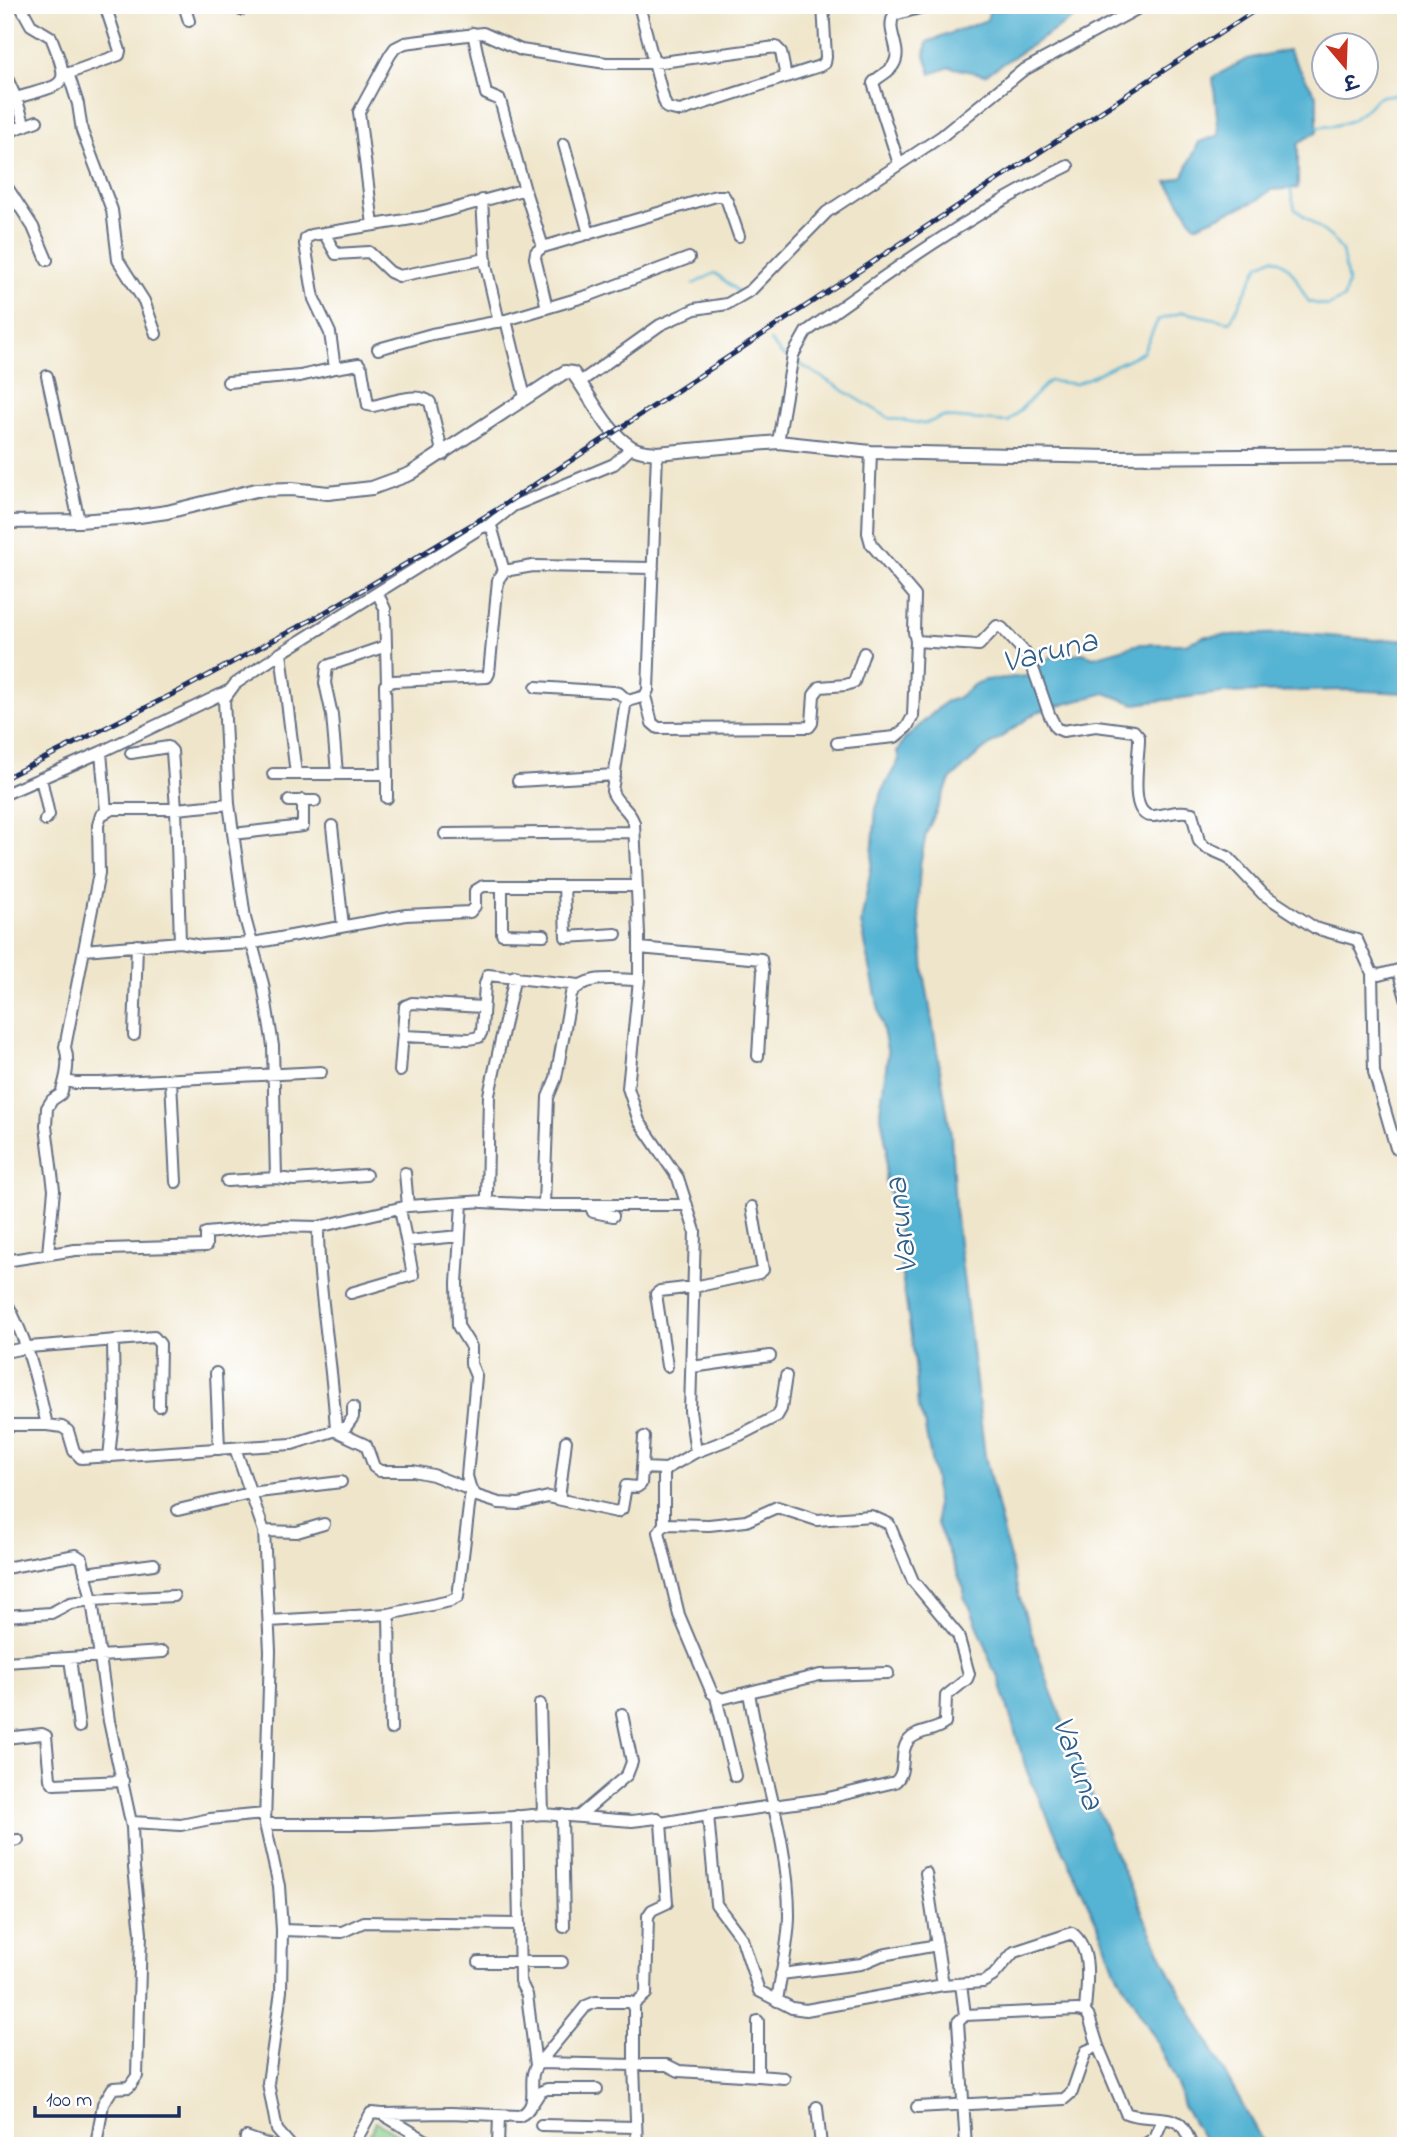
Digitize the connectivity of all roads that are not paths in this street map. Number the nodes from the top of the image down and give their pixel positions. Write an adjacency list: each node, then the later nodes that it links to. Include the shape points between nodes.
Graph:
1 (20, 5): 12 (street, via 31,25 51,37)
2 (105, 5): 12 (street, via 120,55)
3 (184, 5): 8 (street)
4 (639, 5): 10 (street)
5 (823, 5): 13 (street, via 825,63)
6 (930, 5): 19 (street, via 894,15 890,26 895,64 873,83)
7 (1144, 5): 19 (street, via 1022,71 942,136)
8 (188, 21)
9 (473, 33): 10 (street, via 493,35 521,50 607,63); 22 (street, via 486,94 500,100); 24 (street, via 396,48 362,106 359,118)
10 (654, 63): 13 (street, via 776,47); 13 (street, via 664,101 672,111)
11 (5, 74): 14 (street)
12 (66, 74): 14 (street, via 54,87); 34 (street, via 114,216 120,267 144,301)
13 (786, 77)
14 (16, 99): 16 (street)
15 (37, 121): 16 (street)
16 (25, 126): 17 (street)
17 (5, 133)
18 (564, 144): 26 (street)
19 (899, 164): 39 (street, via 827,212 751,290 727,304 695,309 660,325)
20 (1068, 166): 41 (street, via 1009,198 806,332 792,361)
21 (5, 184): 31 (street, via 33,226)
22 (526, 194): 23 (street, via 522,190); 28 (street)
23 (482, 200): 24 (street, via 424,217); 30 (street)
24 (373, 225): 25 (street)
25 (324, 233): 30 (street, via 336,254 369,252 399,276); 36 (street, via 312,234 304,244 314,299 330,333)
26 (589, 234): 27 (street, via 724,196); 28 (street)
27 (739, 236)
28 (542, 247): 32 (street, via 535,258)
29 (689, 258): 32 (street)
30 (486, 259): 33 (street)
31 (47, 260)
32 (547, 308): 33 (street)
33 (502, 321): 35 (street); 40 (street)
34 (156, 334)
35 (378, 349)
36 (335, 368): 38 (street); 45 (street, via 359,364 368,405 425,398 430,402)
37 (47, 376): 47 (street)
38 (228, 382)
39 (580, 382): 40 (street, via 573,373 565,372); 42 (street)
40 (525, 397): 45 (street)
41 (778, 442): 43 (street); 44 (street)
42 (631, 448): 44 (street); 49 (street, via 614,464 513,506)
43 (871, 452): 46 (street, via 1111,457); 53 (street, via 868,533 875,550 915,596)
44 (657, 453): 50 (street)
45 (443, 454): 47 (street, via 390,483 356,491 256,490 167,512)
46 (1406, 455)
47 (79, 521): 48 (street)
48 (5, 522)
49 (488, 526): 51 (street); 52 (street)
50 (653, 568): 51 (street, via 533,566); 60 (street)
51 (504, 571): 57 (street, via 498,580 486,677)
52 (378, 594): 54 (street, via 385,609); 55 (street)
53 (916, 641): 62 (street, via 913,716 907,727 895,737); 95 (street, via 979,645 997,626 1002,628 1026,652 1056,728 1096,726 1134,731 1139,737 1136,792 1142,814 1192,813 1199,841 1228,857 1263,894 1307,925 1357,940)
54 (386, 646): 57 (street); 66 (street, via 327,666)
55 (281, 653): 59 (street); 68 (street)
56 (864, 653): 60 (street, via 854,682 816,691 809,727 658,728 652,723)
57 (387, 683): 65 (street)
58 (536, 687): 61 (street, via 613,692)
59 (230, 690): 63 (street); 75 (street, via 224,706)
60 (645, 696): 61 (street)
61 (628, 701): 69 (street)
62 (837, 743)
63 (101, 752): 70 (street); 77 (street)
64 (131, 752): 76 (street, via 168,747 172,751)
65 (387, 770): 66 (street, via 381,775); 73 (street)
66 (337, 773): 68 (street)
67 (273, 774): 68 (street)
68 (296, 774)
69 (615, 775): 71 (street); 80 (street, via 614,798 632,816)
70 (41, 778): 72 (street); 78 (street, via 49,815)
71 (518, 781)
72 (5, 794)
73 (387, 798)
74 (289, 800): 81 (street, via 309,801 303,826)
75 (229, 804): 76 (street); 81 (street)
76 (176, 809): 77 (street); 89 (street)
77 (106, 811): 93 (street, via 98,825 99,873)
78 (45, 820)
79 (331, 826): 86 (street)
80 (634, 831): 82 (street); 85 (street)
81 (233, 834): 90 (street)
82 (445, 834)
83 (502, 886): 84 (street); 86 (street, via 477,888 470,912 406,915); 87 (street, via 502,934)
84 (564, 886): 85 (street); 88 (street, via 566,937)
85 (636, 886): 92 (street)
86 (343, 926): 90 (street)
87 (544, 934)
88 (615, 934)
89 (180, 942): 90 (street, via 201,946); 91 (street)
90 (253, 943): 106 (street, via 266,999)
91 (137, 945): 93 (street); 101 (street)
92 (639, 948): 97 (street); 103 (street, via 761,959)
93 (84, 950): 108 (street, via 65,1047)
94 (1402, 969): 95 (street); 99 (street)
95 (1372, 973): 109 (street, via 1374,1072)
96 (515, 976): 98 (street); 100 (street, via 486,976); 115 (street, via 489,1095 487,1197)
97 (639, 979): 98 (street, via 592,980); 119 (street, via 628,1088 639,1121 678,1178)
98 (579, 985): 117 (street, via 571,994 556,1078 548,1097)
99 (1406, 998)
100 (483, 1007): 102 (street, via 481,1035 474,1039); 102 (street, via 408,1004)
101 (134, 1035)
102 (404, 1036): 104 (street)
103 (758, 1056)
104 (400, 1071)
105 (321, 1072): 106 (street)
106 (273, 1075): 107 (street); 112 (street)
107 (172, 1080): 108 (street); 114 (street)
108 (66, 1081): 126 (street, via 47,1108 54,1190)
109 (1396, 1148)
110 (405, 1173): 120 (street)
111 (366, 1175): 112 (street)
112 (276, 1178): 113 (street)
113 (227, 1181)
114 (176, 1182)
115 (482, 1202): 116 (street); 117 (street)
116 (462, 1203): 120 (street); 124 (street)
117 (544, 1205): 118 (street)
118 (590, 1205): 119 (street); 122 (street, via 593,1212)
119 (687, 1205): 128 (street, via 695,1231)
120 (404, 1207): 123 (street); 125 (street)
121 (752, 1207): 128 (street, via 763,1270)
122 (613, 1216)
123 (318, 1227): 126 (street, via 206,1233 206,1246); 143 (street)
124 (460, 1236): 125 (street); 153 (street, via 458,1326 471,1347 476,1376 467,1469)
125 (407, 1241): 129 (street, via 412,1275)
126 (48, 1254): 127 (street)
127 (5, 1261)
128 (694, 1287): 135 (street, via 660,1291 655,1296); 136 (street)
129 (351, 1293)
130 (5, 1300): 132 (street)
131 (113, 1340): 132 (street); 139 (street, via 157,1339); 149 (street)
132 (29, 1347): 133 (street); 142 (street)
133 (5, 1352)
134 (770, 1356): 136 (street)
135 (667, 1366)
136 (692, 1367): 148 (street, via 690,1411)
137 (216, 1373): 147 (street)
138 (786, 1376): 148 (street, via 777,1416)
139 (159, 1406)
140 (353, 1407): 143 (street, via 350,1423)
141 (5, 1425): 142 (street)
142 (47, 1425): 149 (street, via 68,1431 81,1458)
143 (336, 1430): 146 (street, via 292,1444); 153 (street, via 366,1445 380,1471 433,1475)
144 (644, 1437): 150 (street)
145 (566, 1441): 155 (street)
146 (235, 1448): 147 (street); 154 (street)
147 (219, 1449): 149 (street)
148 (696, 1452): 151 (street)
149 (109, 1457)
150 (642, 1468): 151 (street); 155 (street, via 641,1484 624,1489 619,1511)
151 (666, 1469): 158 (street)
152 (341, 1482): 154 (street)
153 (471, 1490): 155 (street, via 499,1503); 165 (street, via 458,1597)
154 (250, 1493): 156 (street); 159 (street)
155 (559, 1499)
156 (178, 1510)
157 (324, 1524): 159 (street, via 297,1532)
158 (664, 1524): 174 (street, via 659,1532 680,1615); 182 (street, via 746,1521 777,1507 817,1520 877,1517 893,1529 916,1585 958,1635 967,1679 946,1696 945,1723 906,1743 899,1780)
159 (264, 1531): 167 (street)
160 (154, 1564): 162 (street)
161 (5, 1568): 162 (street, via 76,1555 82,1559)
162 (85, 1573): 164 (street)
163 (174, 1597): 164 (street)
164 (92, 1600): 166 (street, via 70,1603 51,1613); 169 (street)
165 (388, 1614): 167 (street); 178 (street)
166 (5, 1616)
167 (269, 1621): 188 (street)
168 (163, 1652): 169 (street)
169 (100, 1656): 170 (street); 181 (street)
170 (70, 1658): 171 (street); 177 (street)
171 (5, 1661)
172 (888, 1672): 173 (street, via 820,1675)
173 (749, 1692): 174 (street); 182 (street)
174 (716, 1698): 180 (street)
175 (540, 1704): 183 (street)
176 (622, 1714): 185 (street, via 630,1770)
177 (79, 1727)
178 (391, 1729)
179 (5, 1738): 181 (street, via 46,1736 54,1784)
180 (735, 1776)
181 (123, 1781): 189 (street)
182 (775, 1807): 186 (street); 201 (street, via 789,1916)
183 (543, 1814): 184 (street); 187 (street)
184 (562, 1815): 185 (street); 195 (street)
185 (580, 1815): 190 (street, via 632,1821 657,1818)
186 (708, 1815): 190 (street); 204 (street, via 716,1904 742,1939 759,1991)
187 (517, 1816): 188 (street, via 372,1824); 194 (street)
188 (265, 1819): 189 (street, via 210,1819 181,1825); 196 (street, via 279,1886)
189 (132, 1822): 225 (street, via 141,1933 137,2076 129,2087 113,2088 103,2104)
190 (661, 1823): 205 (street, via 667,1903 648,1916 646,1994)
191 (18, 1840): 192 (street)
192 (5, 1842)
193 (926, 1873): 197 (street)
194 (519, 1924): 196 (street, via 364,1922 342,1932); 199 (street)
195 (564, 1927)
196 (282, 1930): 224 (street, via 281,1991 268,2083 277,2130)
197 (937, 1945): 201 (street, via 882,1955 861,1964); 203 (street)
198 (480, 1962): 199 (street)
199 (520, 1962): 200 (street); 210 (street)
200 (562, 1962)
201 (781, 1974): 204 (street)
202 (961, 1984): 203 (street); 206 (street, via 988,1980 1014,1952 1072,1933 1087,1961); 207 (street)
203 (943, 1985): 204 (street, via 798,2011)
204 (777, 2001)
205 (633, 2005): 210 (street, via 627,2001 591,2003); 211 (street)
206 (1085, 2012): 207 (street); 209 (street)
207 (965, 2015): 216 (street, via 958,2022)
208 (758, 2021): 212 (street)
209 (1098, 2046): 216 (street, via 1086,2050 1072,2092 1064,2099); 221 (street, via 1126,2113)
210 (538, 2064): 211 (street); 215 (street, via 533,2070)
211 (634, 2065): 212 (street); 223 (street)
212 (758, 2076): 213 (street)
213 (784, 2078)
214 (597, 2089): 215 (street, via 547,2089)
215 (532, 2104): 220 (street, via 519,2116)
216 (964, 2104): 218 (street); 233 (street)
217 (817, 2107): 232 (street)
218 (917, 2107)
219 (382, 2114): 220 (street); 228 (street, via 371,2113); 229 (street)
220 (499, 2116): 230 (street)
221 (1163, 2119): 234 (street, via 1155,2138); 235 (street, via 1181,2124)
222 (541, 2126): 223 (street)
223 (636, 2127): 231 (street)
224 (288, 2145)
225 (96, 2146)
226 (245, 2146): 227 (street, via 246,2137)
227 (272, 2146)
228 (353, 2146)
229 (435, 2146)
230 (498, 2146)
231 (637, 2146)
232 (821, 2146)
233 (966, 2146)
234 (1142, 2146)
235 (1192, 2146)

